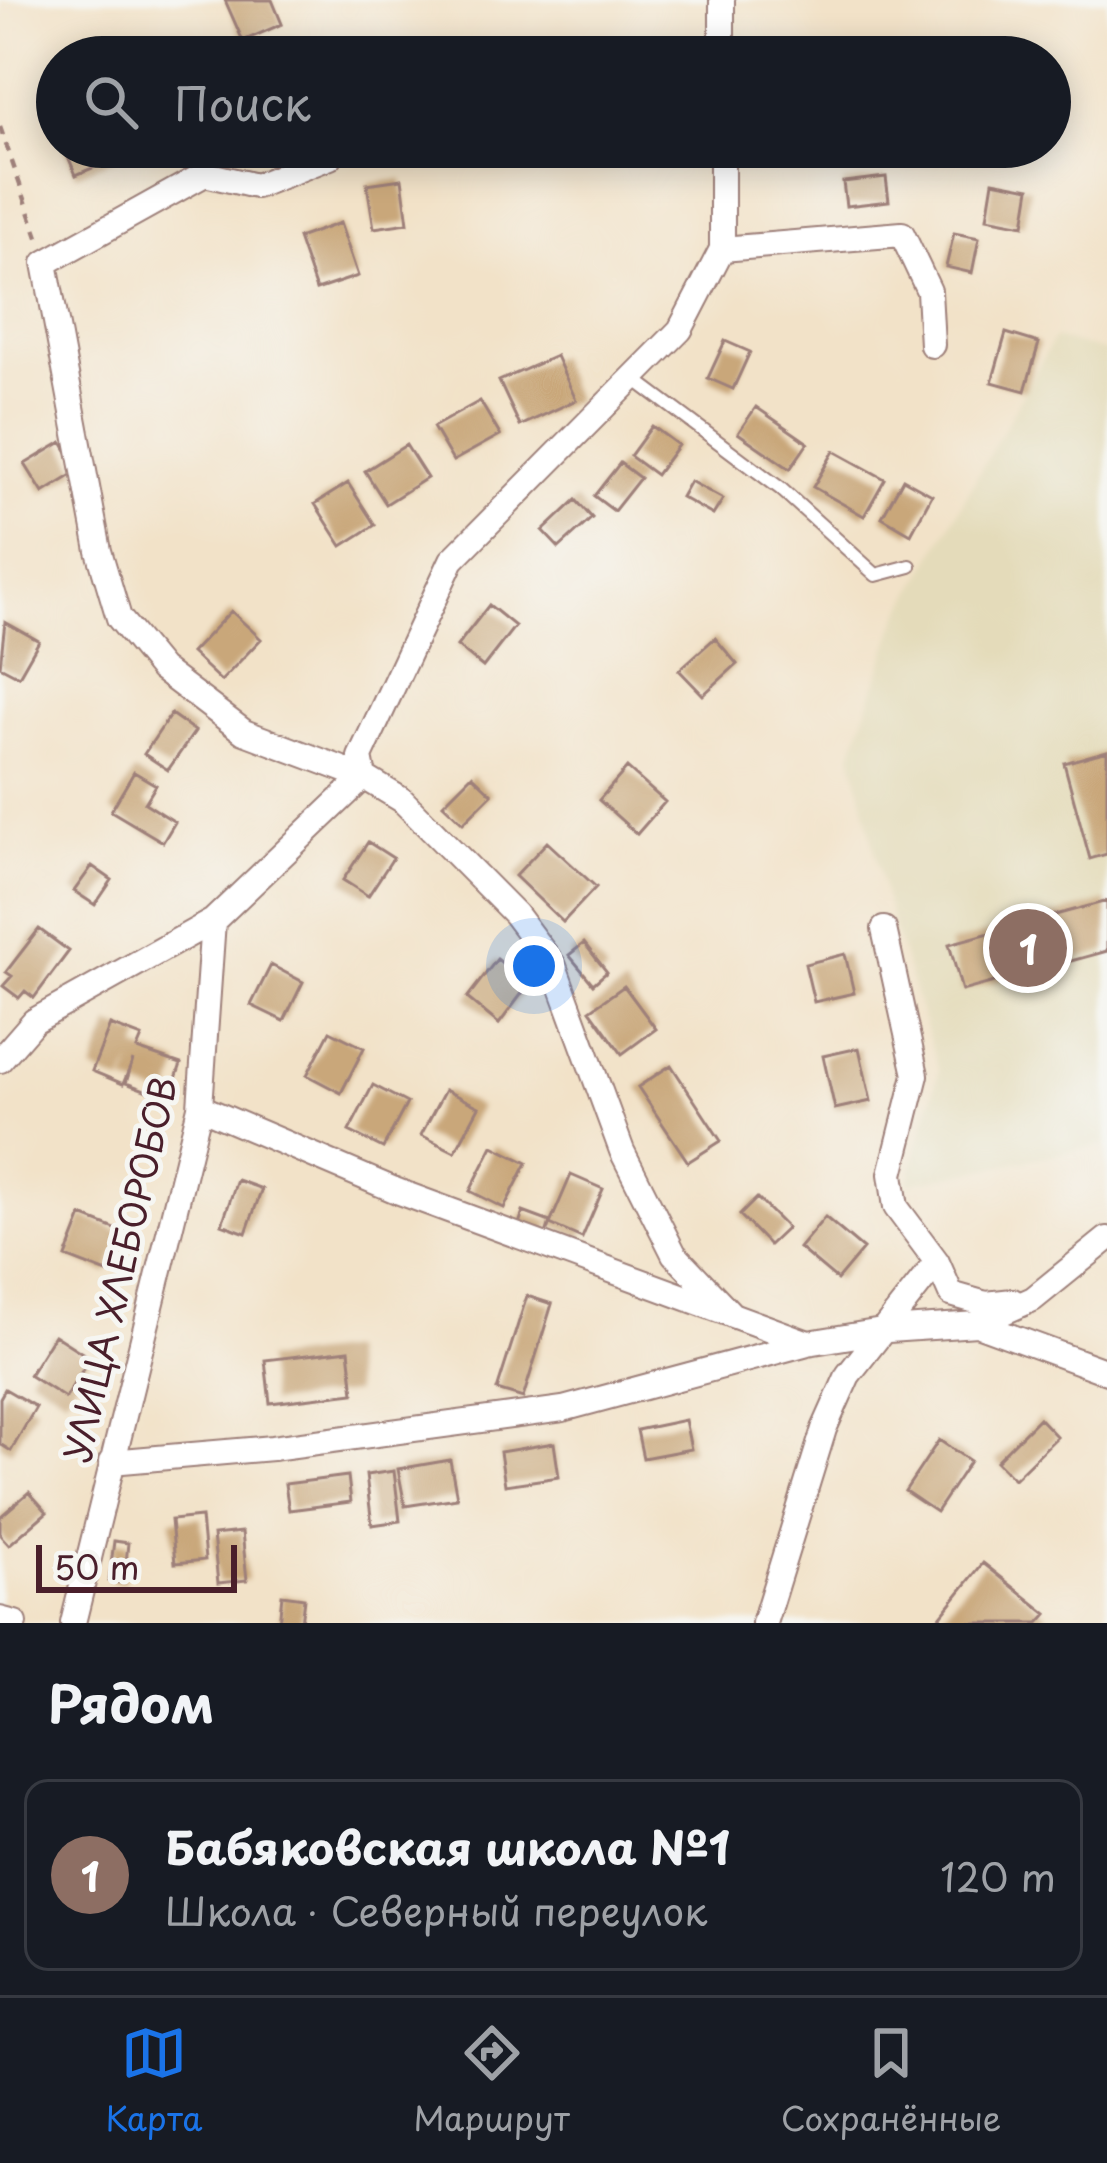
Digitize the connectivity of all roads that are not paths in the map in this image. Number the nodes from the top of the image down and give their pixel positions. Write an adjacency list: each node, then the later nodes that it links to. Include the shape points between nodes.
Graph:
1 (722, 0): 2 (street)
2 (722, 36)
3 (302, 168): 9 (street, via 256,186 205,174 46,263 99,551 119,618 160,669 244,732)
4 (722, 168): 5 (street)
5 (722, 249): 6 (street, via 902,234 929,291); 7 (street, via 680,330)
6 (932, 345)
7 (633, 378): 8 (lane, via 781,489 876,575); 9 (street, via 452,560 360,757)
8 (910, 566)
9 (364, 777): 10 (street); 17 (street, via 401,800 554,966 622,1151 674,1254)
10 (213, 921): 12 (street, via 34,1021); 13 (street, УЛИЦА ХЛЕБОРОБОВ)
11 (884, 929): 15 (street, via 916,1075 891,1174 896,1208)
12 (0, 1060)
13 (200, 1107): 17 (street, via 397,1192); 22 (street, УЛИЦА ХЛЕБОРОБОВ)
14 (1107, 1239): 16 (street)
15 (937, 1262): 16 (street, via 951,1294 986,1304); 19 (street)
16 (1033, 1299): 18 (street)
17 (732, 1315): 20 (street)
18 (977, 1324): 19 (street); 21 (street)
19 (888, 1330): 20 (street); 26 (street, via 848,1375 824,1429)
20 (808, 1343): 22 (street, via 563,1409)
21 (1107, 1372)
22 (111, 1462): 25 (street, УЛИЦА ХЛЕБОРОБОВ)
23 (0, 1619): 24 (street)
24 (15, 1623)
25 (73, 1623)
26 (764, 1623)

